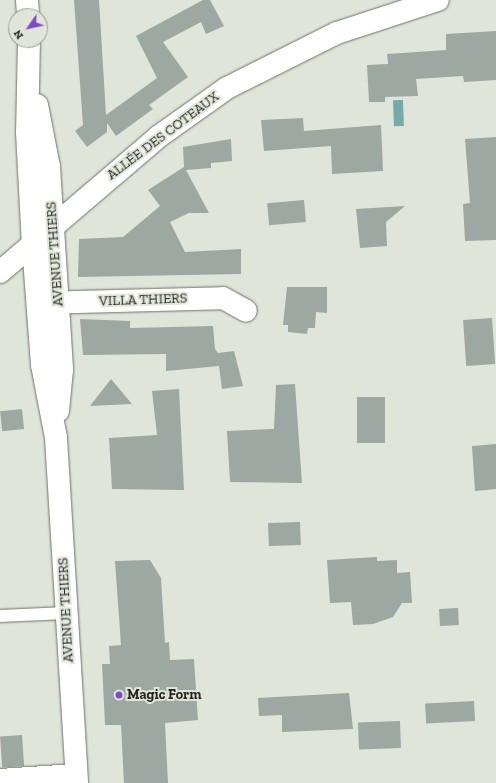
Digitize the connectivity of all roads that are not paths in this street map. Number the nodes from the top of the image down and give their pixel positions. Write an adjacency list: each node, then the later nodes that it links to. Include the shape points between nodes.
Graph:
1 (438, 0): 4 (main road, ALLÉE DES COTEAUX, via 337,33 255,72 158,137)
2 (30, 48): 3 (main road, AVENUE THIERS)
3 (31, 72): 4 (main road, AVENUE THIERS, via 49,167); 5 (main road, AVENUE THIERS, via 27,132)
4 (53, 226): 5 (main road, ALLÉE DES COTEAUX); 7 (main road, AVENUE THIERS)
5 (32, 246): 6 (main road, ALLÉE DES COTEAUX); 7 (main road, AVENUE THIERS)
6 (0, 272)
7 (48, 303): 8 (main road, VILLA THIERS, via 223,298); 9 (main road, AVENUE THIERS, via 62,370 56,438)
8 (246, 311)
9 (66, 613): 10 (lane); 11 (main road, AVENUE THIERS)
10 (0, 616)
11 (76, 779): 12 (main road)
12 (0, 780)

